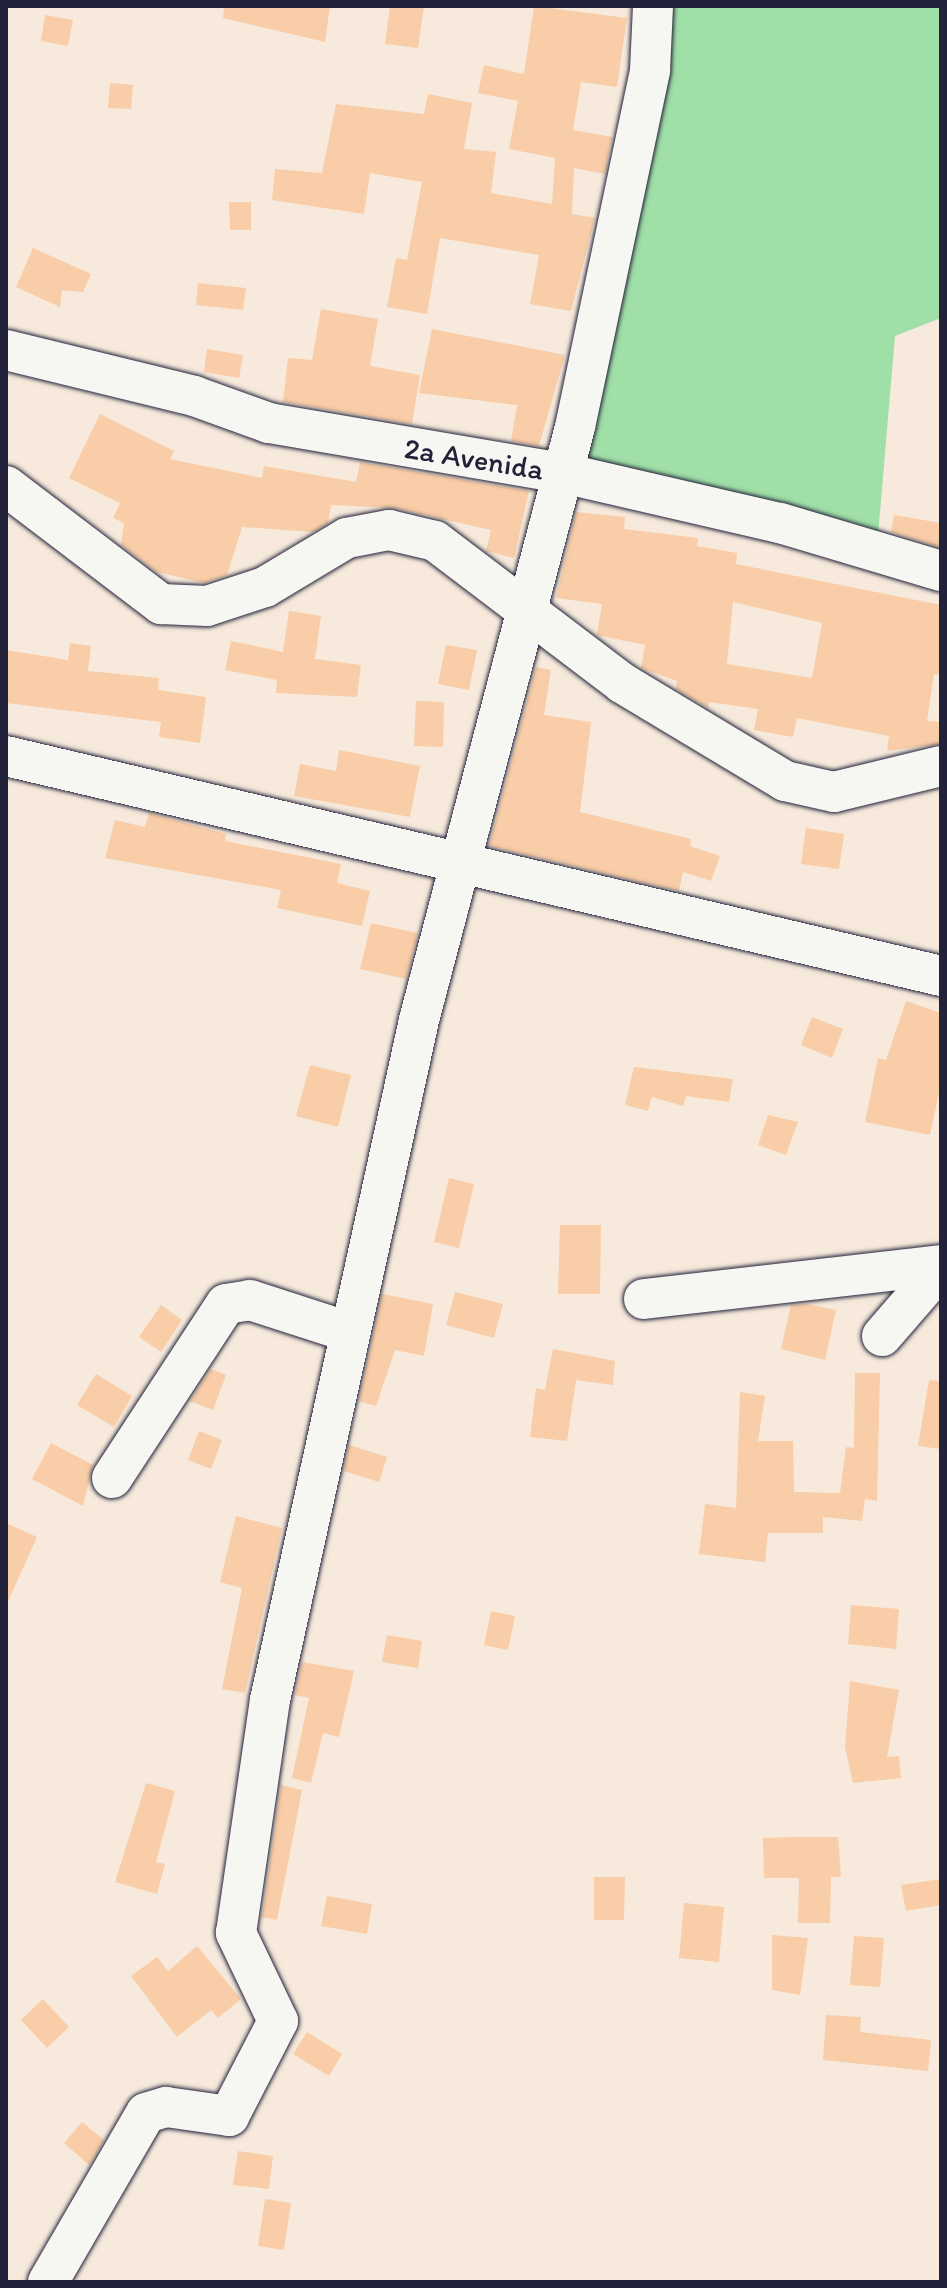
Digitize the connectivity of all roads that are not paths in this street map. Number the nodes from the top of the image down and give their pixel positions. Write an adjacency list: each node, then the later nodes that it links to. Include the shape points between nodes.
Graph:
1 (653, 6): 3 (street, via 650,70)
2 (6, 350): 3 (street, 2a Avenida, via 194,396 269,423)
3 (563, 473): 5 (street, 2a Avenida, via 780,523); 6 (street)
4 (6, 486): 6 (street, via 161,604 207,606 265,587 347,538 389,530 435,541)
5 (941, 571)
6 (523, 614): 8 (street, via 785,781 834,792); 9 (street)
7 (6, 756): 9 (street)
8 (941, 766)
9 (463, 866): 10 (street); 13 (street)
10 (941, 976)
11 (941, 1267): 12 (street); 14 (street)
12 (644, 1299)
13 (346, 1331): 15 (street, via 250,1300 226,1304); 16 (street, via 238,1894 236,1933 278,2021 229,2116 166,2107 146,2113)
14 (882, 1336)
15 (112, 1478)
16 (48, 2282)

